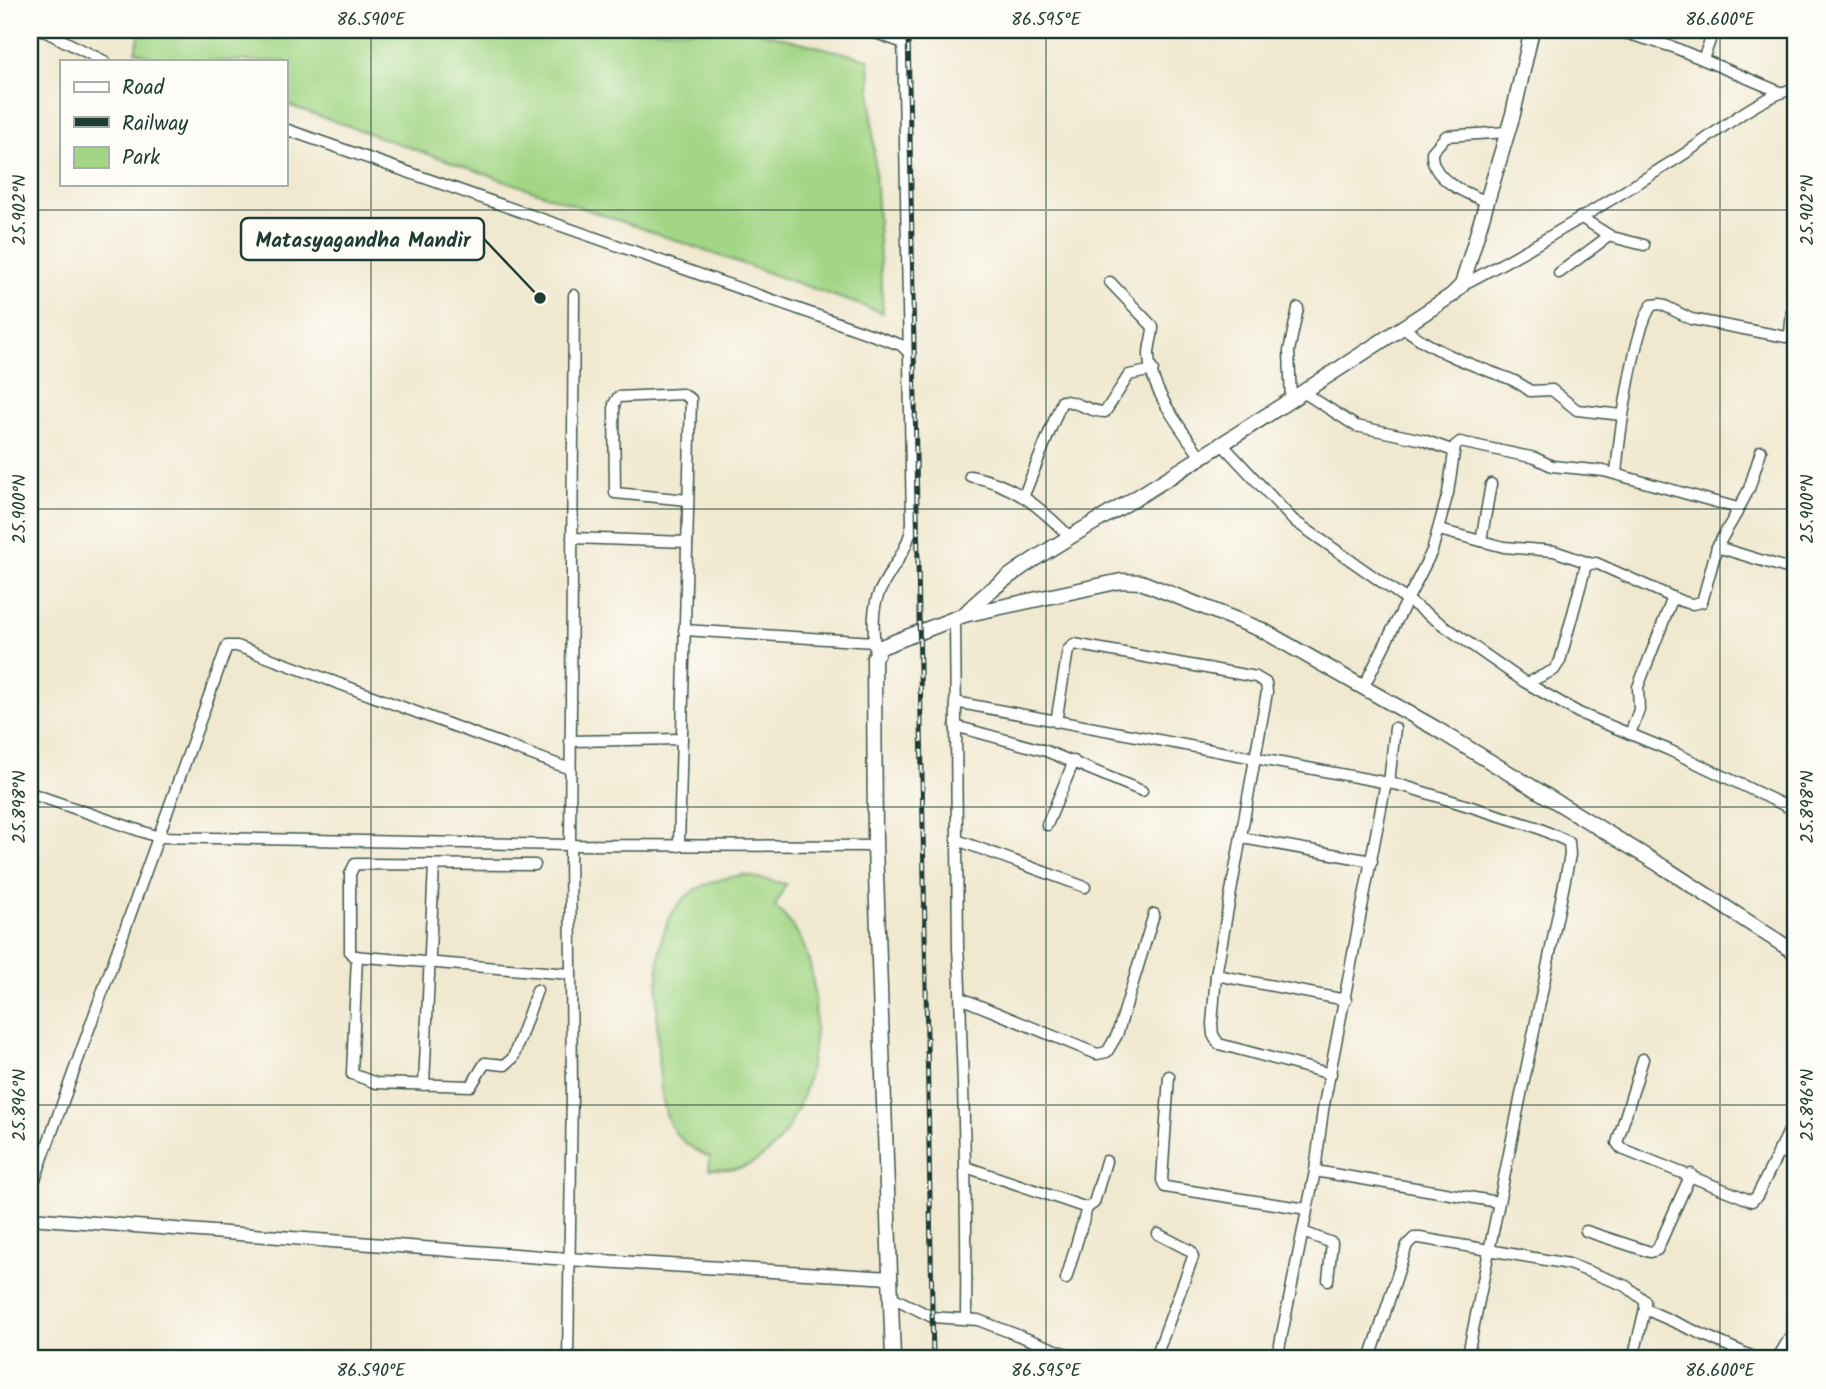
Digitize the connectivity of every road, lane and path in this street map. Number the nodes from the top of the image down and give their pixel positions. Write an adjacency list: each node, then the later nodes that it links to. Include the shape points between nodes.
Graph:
1 (42, 30): 9 (street)
2 (867, 30): 7 (street)
3 (903, 30): 7 (street)
4 (1532, 30): 13 (main road)
5 (1615, 30): 8 (street)
6 (1714, 30): 8 (street)
7 (904, 43): 25 (street)
8 (1703, 59): 11 (street)
9 (102, 60)
10 (1796, 88): 11 (street)
11 (1780, 92): 15 (street)
12 (287, 130): 25 (street, via 901,345)
13 (1508, 132): 14 (main road); 14 (street, via 1446,136 1432,152 1433,162 1456,189)
14 (1488, 202): 20 (main road)
15 (1580, 217): 16 (street); 20 (street)
16 (1609, 236): 17 (street); 18 (street)
17 (1644, 245)
18 (1559, 273)
19 (1110, 282): 26 (street, via 1153,327 1149,351)
20 (1462, 285): 24 (main road)
21 (574, 295): 40 (street)
22 (1298, 308): 27 (street, via 1289,351)
23 (1792, 312): 28 (street, via 1786,337 1691,319 1661,304 1652,305)
24 (1403, 327): 27 (main road); 28 (street, via 1423,342 1519,381 1530,391 1552,390 1577,410)
25 (910, 354): 51 (street, via 911,534 879,592)
26 (1153, 370): 32 (street, via 1168,410); 36 (street, via 1129,375 1105,412 1062,401)
27 (1297, 396): 29 (main road); 30 (street, via 1356,426)
28 (1622, 415): 33 (street)
29 (1222, 444): 32 (main road); 48 (street, via 1293,520)
30 (1454, 451): 33 (street, via 1456,444 1468,441 1549,465); 39 (street)
31 (1761, 451): 38 (street)
32 (1201, 457): 41 (main road)
33 (1616, 474): 38 (street, via 1729,505)
34 (970, 476): 36 (street)
35 (1492, 484): 42 (street)
36 (1024, 495): 41 (street)
37 (688, 500): 37 (street, via 689,396 618,397 614,404 615,493); 43 (street)
38 (1736, 514): 44 (street)
39 (1439, 530): 42 (street); 48 (street)
40 (572, 538): 43 (street); 60 (street)
41 (1072, 538): 49 (main road, via 979,599)
42 (1481, 541): 45 (street, via 1554,551)
43 (687, 542): 50 (street)
44 (1717, 547): 46 (street); 47 (street, via 1702,602 1692,604)
45 (1589, 562): 47 (street); 52 (street, via 1560,661 1554,670)
46 (1796, 567)
47 (1673, 597): 58 (street, via 1638,687 1639,710)
48 (1408, 603): 52 (street); 53 (street)
49 (960, 617): 51 (main road); 53 (main road, via 1121,581 1141,582 1262,630); 54 (street)
50 (684, 630): 51 (street); 59 (street)
51 (874, 648): 74 (main road)
52 (1527, 683): 58 (street, via 1579,713)
53 (1363, 688): 80 (main road, via 1655,861)
54 (955, 702): 55 (street); 56 (street)
55 (1056, 722): 61 (street); 61 (street, via 1068,650 1074,644 1256,677 1266,683)
56 (955, 726): 62 (street); 71 (street)
57 (1395, 728): 64 (street)
58 (1630, 734): 67 (street)
59 (681, 740): 60 (street); 73 (street)
60 (570, 741): 63 (street)
61 (1256, 758): 64 (street); 70 (street)
62 (1074, 761): 65 (street); 68 (street)
63 (570, 769): 69 (street, via 232,645 222,654); 72 (street)
64 (1388, 782): 75 (street); 100 (street, via 1536,827 1565,839 1570,846)
65 (1142, 791)
66 (30, 793): 69 (street)
67 (1796, 811)
68 (1047, 825)
69 (158, 837): 72 (street); 99 (street)
70 (1242, 838): 75 (street); 84 (street)
71 (957, 840): 78 (street); 86 (street)
72 (569, 845): 73 (street); 83 (street)
73 (679, 846): 74 (street)
74 (875, 846): 109 (main road)
75 (1372, 862): 87 (street)
76 (433, 865): 77 (street); 81 (street, via 351,867 350,952); 82 (street)
77 (535, 865)
78 (1085, 887)
79 (1154, 914): 86 (street, via 1117,1035 1103,1054)
80 (1796, 953)
81 (357, 956): 82 (street); 91 (street, via 352,1074 376,1083)
82 (431, 963): 83 (street); 91 (street)
83 (570, 974): 108 (street)
84 (1216, 975): 87 (street); 89 (street, via 1212,1024 1219,1044)
85 (537, 990): 91 (street, via 509,1062 485,1063 471,1086)
86 (962, 999): 96 (street)
87 (1346, 1000): 89 (street)
88 (1643, 1059): 98 (street, via 1617,1143 1622,1149)
89 (1331, 1074): 97 (street)
90 (1169, 1076): 102 (street, via 1165,1187)
91 (424, 1084)
92 (1796, 1117): 93 (street)
93 (1779, 1150): 94 (street); 98 (street, via 1754,1200 1742,1199)
94 (1796, 1159)
95 (1106, 1161): 101 (street, via 1094,1203)
96 (967, 1167): 101 (street); 114 (street)
97 (1315, 1171): 100 (street); 102 (street)
98 (1691, 1174): 104 (street, via 1657,1250 1650,1252)
99 (30, 1193)
100 (1498, 1202): 107 (street)
101 (1087, 1208): 110 (street)
102 (1307, 1209): 105 (street)
103 (30, 1218): 108 (street)
104 (1586, 1231)
105 (1303, 1232): 111 (street, via 1332,1243); 121 (street)
106 (1158, 1234): 120 (street, via 1191,1251 1193,1257)
107 (1489, 1252): 113 (street, via 1586,1269 1637,1292 1646,1301); 122 (street, via 1420,1238 1410,1241); 123 (street)
108 (567, 1259): 109 (street); 117 (street)
109 (891, 1278): 112 (main road)
110 (1066, 1279)
111 (1328, 1280)
112 (892, 1297): 114 (street, via 932,1317); 118 (main road)
113 (1646, 1309): 124 (street); 125 (street)
114 (966, 1318): 119 (street)
115 (1796, 1327): 116 (street)
116 (1791, 1348): 126 (street)
117 (568, 1359)
118 (893, 1359)
119 (1080, 1359)
120 (1155, 1359)
121 (1277, 1359)
122 (1370, 1359)
123 (1467, 1359)
124 (1633, 1359)
125 (1759, 1359)
126 (1777, 1359)

